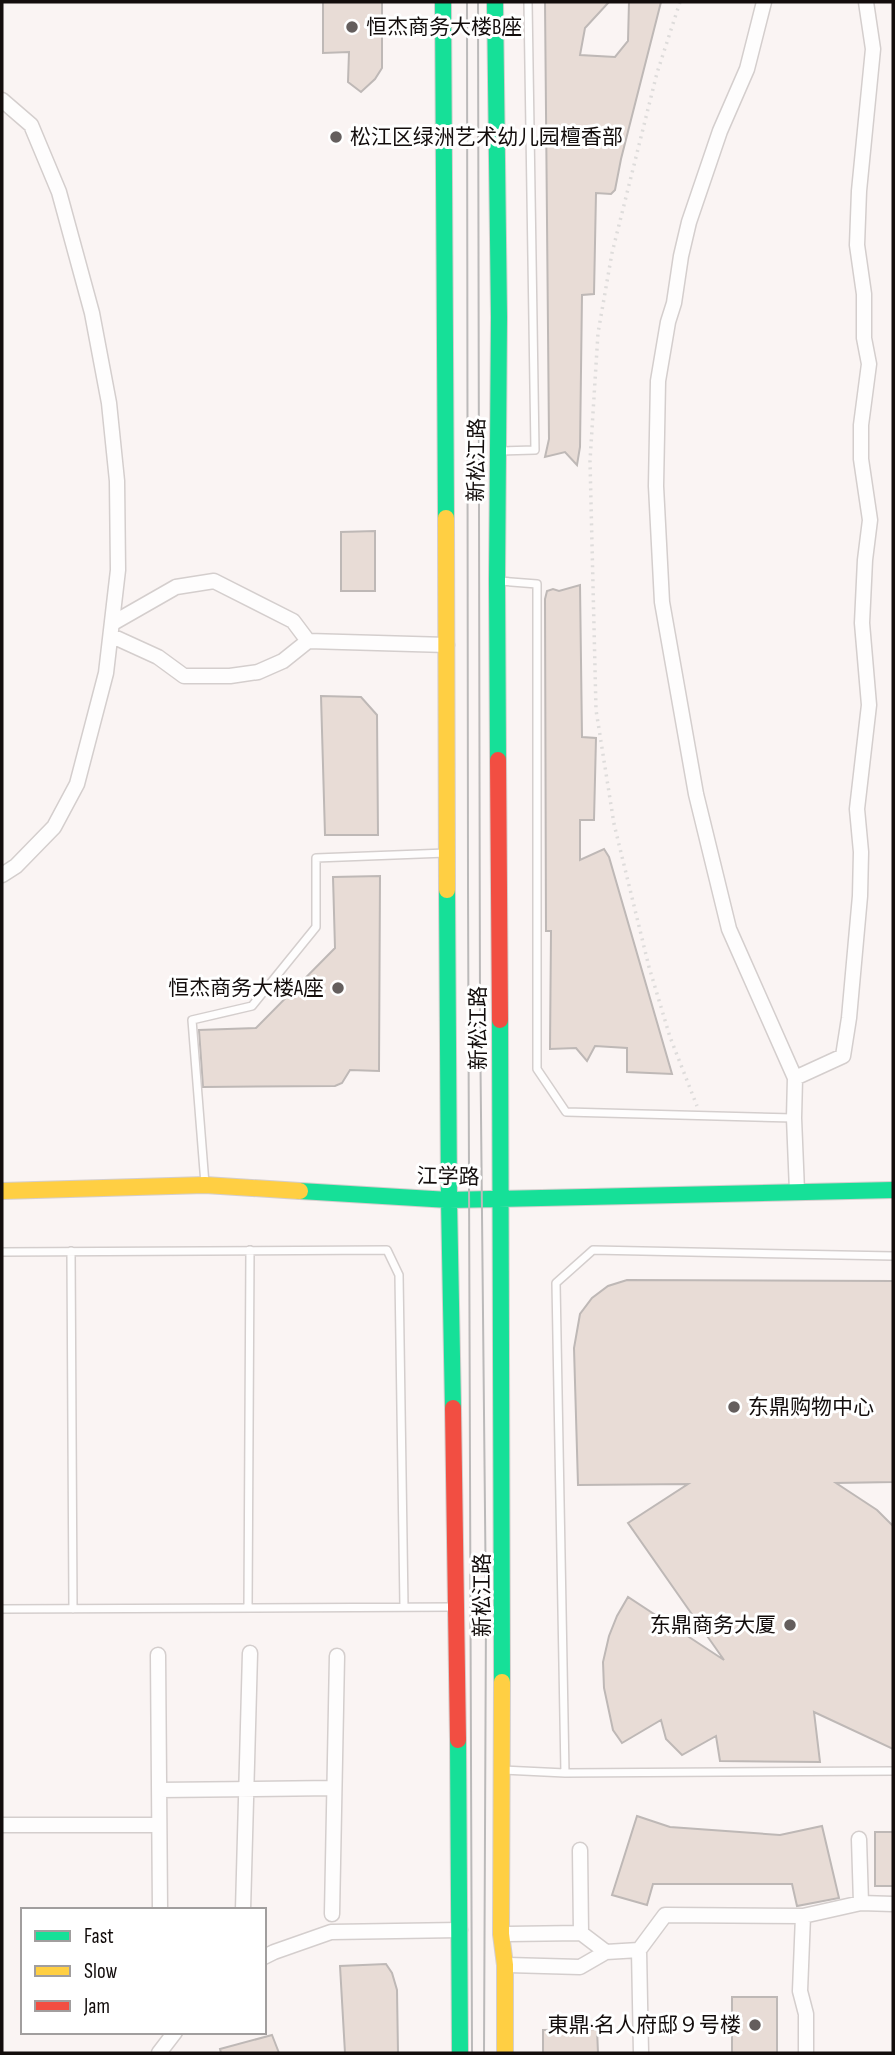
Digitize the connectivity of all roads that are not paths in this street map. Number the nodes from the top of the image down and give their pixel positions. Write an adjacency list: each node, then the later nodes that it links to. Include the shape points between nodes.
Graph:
1 (443, 2): 11 (main road, 新松江路)
2 (495, 2): 7 (main road, 新松江路)
3 (528, 2): 7 (lane, via 535,450)
4 (764, 2): 14 (street, via 747,69 712,154 681,256 658,381 656,486 662,602 696,794 729,929)
5 (866, 2): 14 (street, via 873,49 857,245 869,364 861,425 870,520 862,624 869,705 857,809 860,896 842,1056)
6 (2, 100): 9 (street, via 31,125 36,136 59,192 92,313 109,403 117,481 118,570)
7 (498, 451): 8 (main road, 新松江路)
8 (497, 580): 15 (lane, via 537,584 537,1069 566,1112); 20 (main road, 新松江路)
9 (112, 629): 10 (street, via 184,676 258,672 283,661); 10 (street, via 176,587 214,580 293,621); 13 (street, via 106,673 78,784 54,827)
10 (308, 641): 11 (street)
11 (447, 645): 12 (main road, 新松江路)
12 (447, 853): 16 (lane, via 316,858 316,927 252,1006 192,1020); 21 (main road, 新松江路)
13 (2, 875)
14 (795, 1079): 15 (street)
15 (794, 1118): 19 (street)
16 (205, 1185): 18 (main road, 江学路); 21 (main road, 江学路)
17 (893, 1190): 19 (main road, 江学路)
18 (2, 1191)
19 (797, 1191): 20 (main road, 江学路)
20 (500, 1198): 21 (main road, 江学路); 34 (main road, 新松江路)
21 (449, 1200): 27 (main road, 新松江路)
22 (250, 1250): 23 (lane); 26 (lane, via 387,1250 399,1275); 28 (lane)
23 (71, 1251): 24 (lane); 30 (lane)
24 (2, 1252)
25 (893, 1256): 36 (lane, via 593,1250 556,1283)
26 (404, 1607): 27 (lane); 28 (lane)
27 (457, 1607): 50 (main road, 新松江路)
28 (248, 1608): 30 (lane)
29 (2, 1609): 30 (lane)
30 (73, 1609)
31 (250, 1653): 38 (street)
32 (158, 1655): 39 (street)
33 (337, 1656): 37 (street)
34 (502, 1770): 36 (lane); 52 (main road, 新松江路)
35 (893, 1771): 36 (lane)
36 (565, 1773)
37 (334, 1788): 38 (street); 48 (street)
38 (246, 1789): 39 (street); 47 (street)
39 (159, 1790): 41 (street)
40 (2, 1825): 41 (street)
41 (159, 1825): 46 (street)
42 (859, 1839): 44 (street)
43 (580, 1850): 51 (street)
44 (861, 1903): 45 (street); 49 (street)
45 (893, 1904)
46 (160, 1908)
47 (243, 1908)
48 (331, 1914)
49 (803, 1916): 53 (street, via 665,1914); 62 (street, via 800,1990 806,2014)
50 (460, 1930): 55 (street, via 331,1932); 59 (main road, 新松江路)
51 (581, 1933): 52 (street); 54 (street)
52 (501, 1934): 56 (main road, 新松江路)
53 (639, 1950): 54 (street); 61 (street)
54 (606, 1952): 56 (street, via 580,1967)
55 (266, 1956)
56 (505, 1965): 60 (main road, 新松江路)
57 (173, 2034): 58 (street)
58 (160, 2051)
59 (460, 2053)
60 (505, 2053)
61 (641, 2053)
62 (806, 2053)

